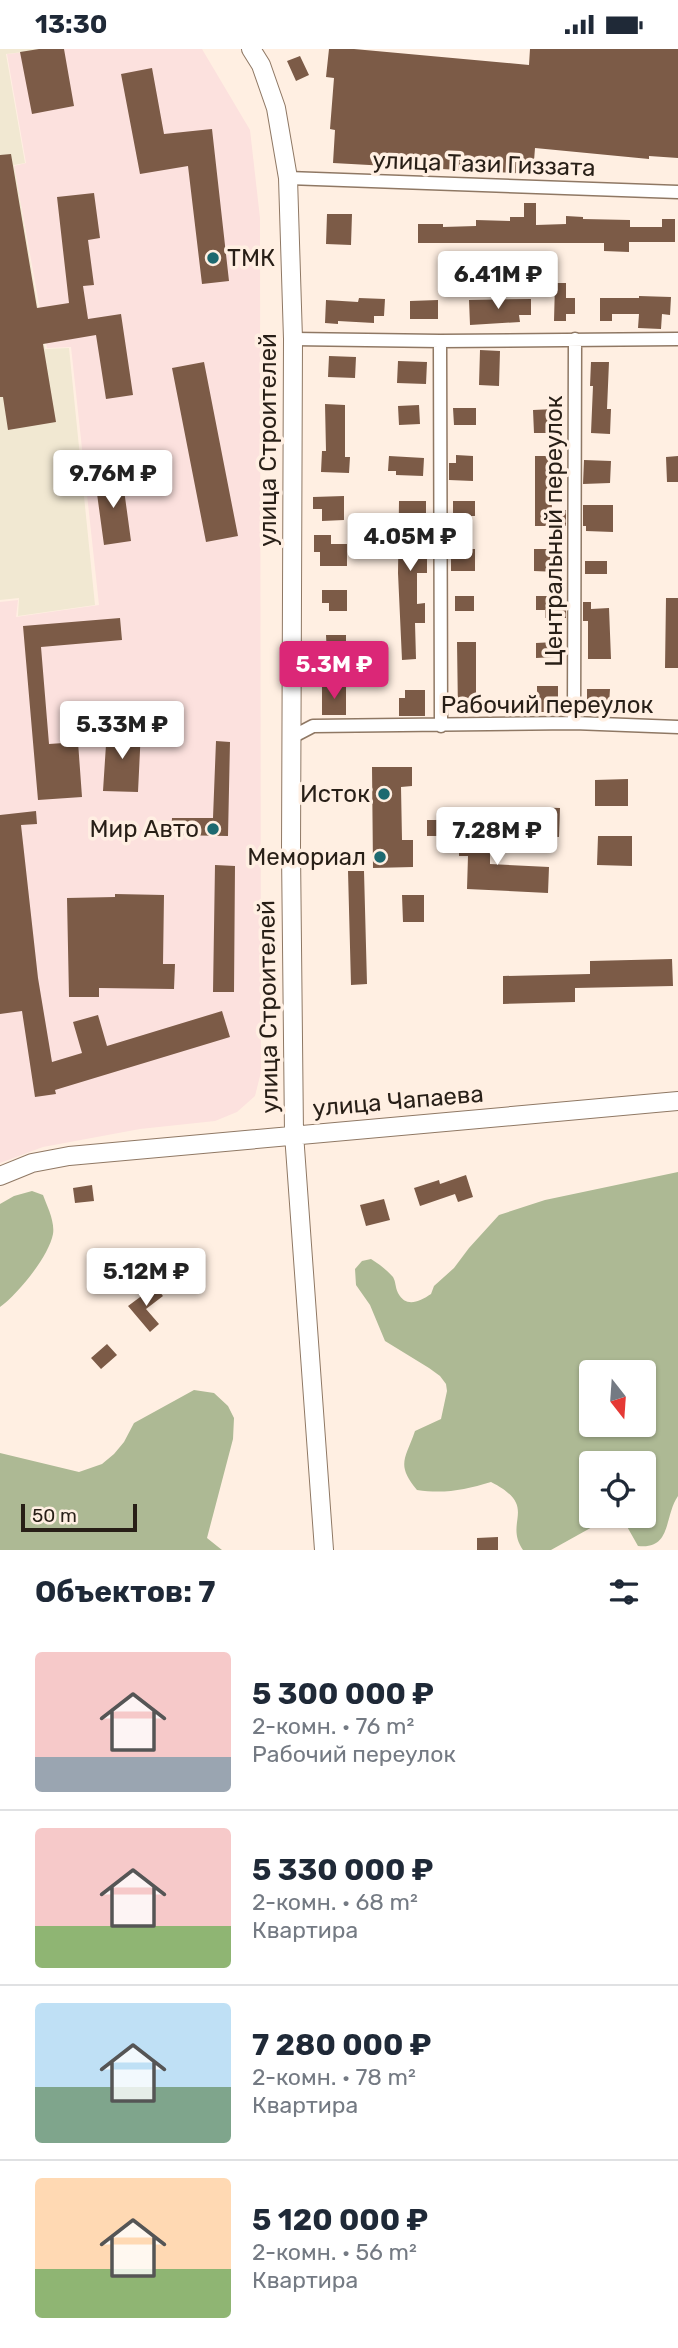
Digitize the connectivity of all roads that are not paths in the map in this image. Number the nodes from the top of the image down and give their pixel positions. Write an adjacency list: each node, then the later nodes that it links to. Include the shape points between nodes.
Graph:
1 (251, 49): 2 (street, улица Строителей, via 276,108)
2 (288, 178): 3 (street, улица Тази Гиззата); 4 (street, улица Строителей)
3 (678, 192)
4 (293, 339): 7 (street); 11 (street, улица Строителей)
5 (575, 339): 6 (street); 7 (street); 8 (street, Центральный переулок)
6 (678, 339)
7 (440, 341): 9 (street)
8 (574, 723): 9 (street, Рабочий переулок); 10 (street, Рабочий переулок)
9 (441, 726): 11 (street, Рабочий переулок, via 313,726)
10 (678, 727)
11 (292, 737): 13 (street, улица Строителей)
12 (678, 1101): 13 (street, улица Чапаева)
13 (294, 1134): 14 (street, улица Чапаева, via 69,1156 32,1163); 15 (street, улица Строителей)
14 (0, 1177)
15 (324, 1550)

